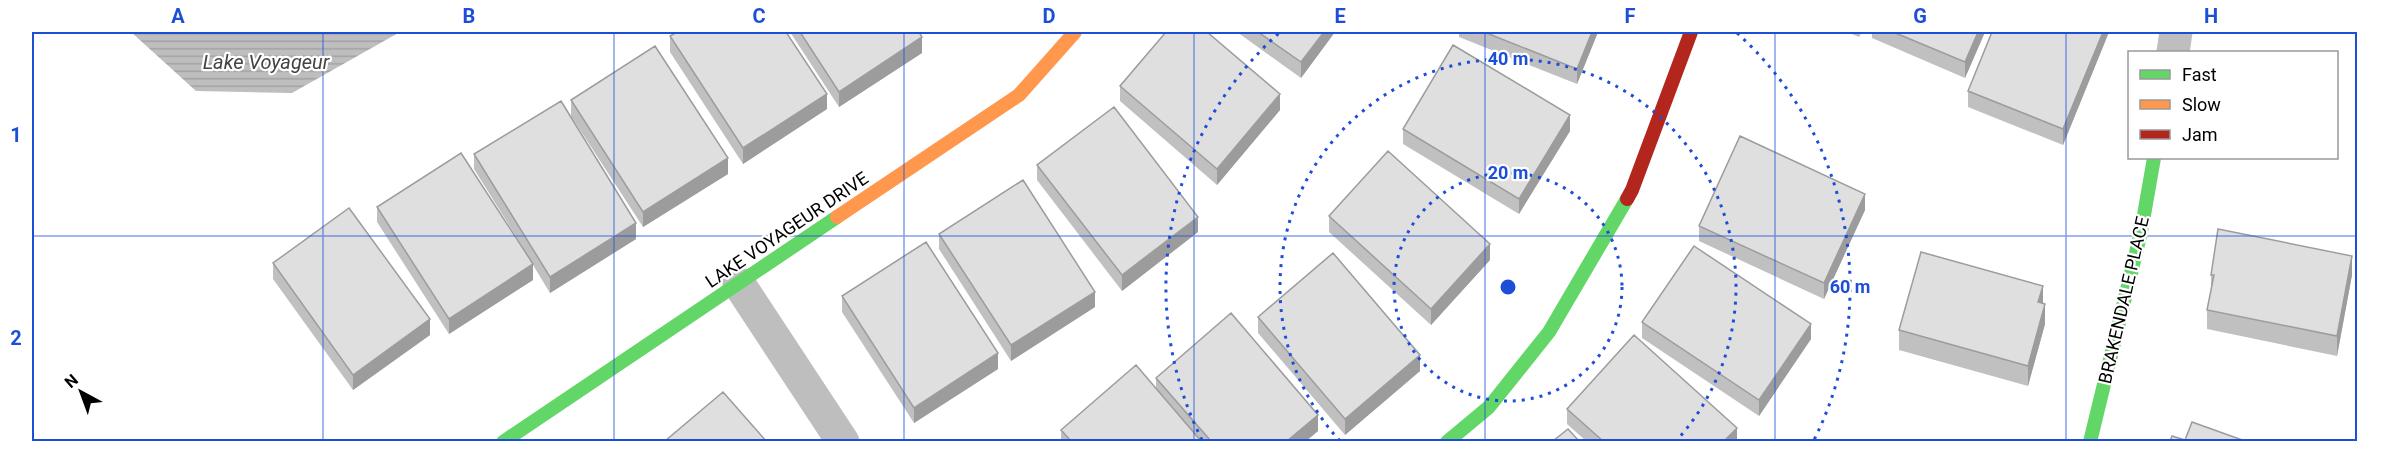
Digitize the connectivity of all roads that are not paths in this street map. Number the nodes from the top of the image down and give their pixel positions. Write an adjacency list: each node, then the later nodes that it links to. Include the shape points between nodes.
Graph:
1 (1075, 32): 6 (street, LAKE VOYAGEUR DRIVE, via 1019,95)
2 (1691, 32): 9 (street, via 1632,190 1555,322 1489,407)
3 (2176, 32): 4 (street)
4 (2173, 51)
5 (2154, 159): 10 (street, BRAKENDALE PLACE, via 2141,232)
6 (739, 284): 7 (street, LAKE VOYAGEUR DRIVE); 8 (street)
7 (503, 441)
8 (843, 441)
9 (1447, 441)
10 (2090, 441)

